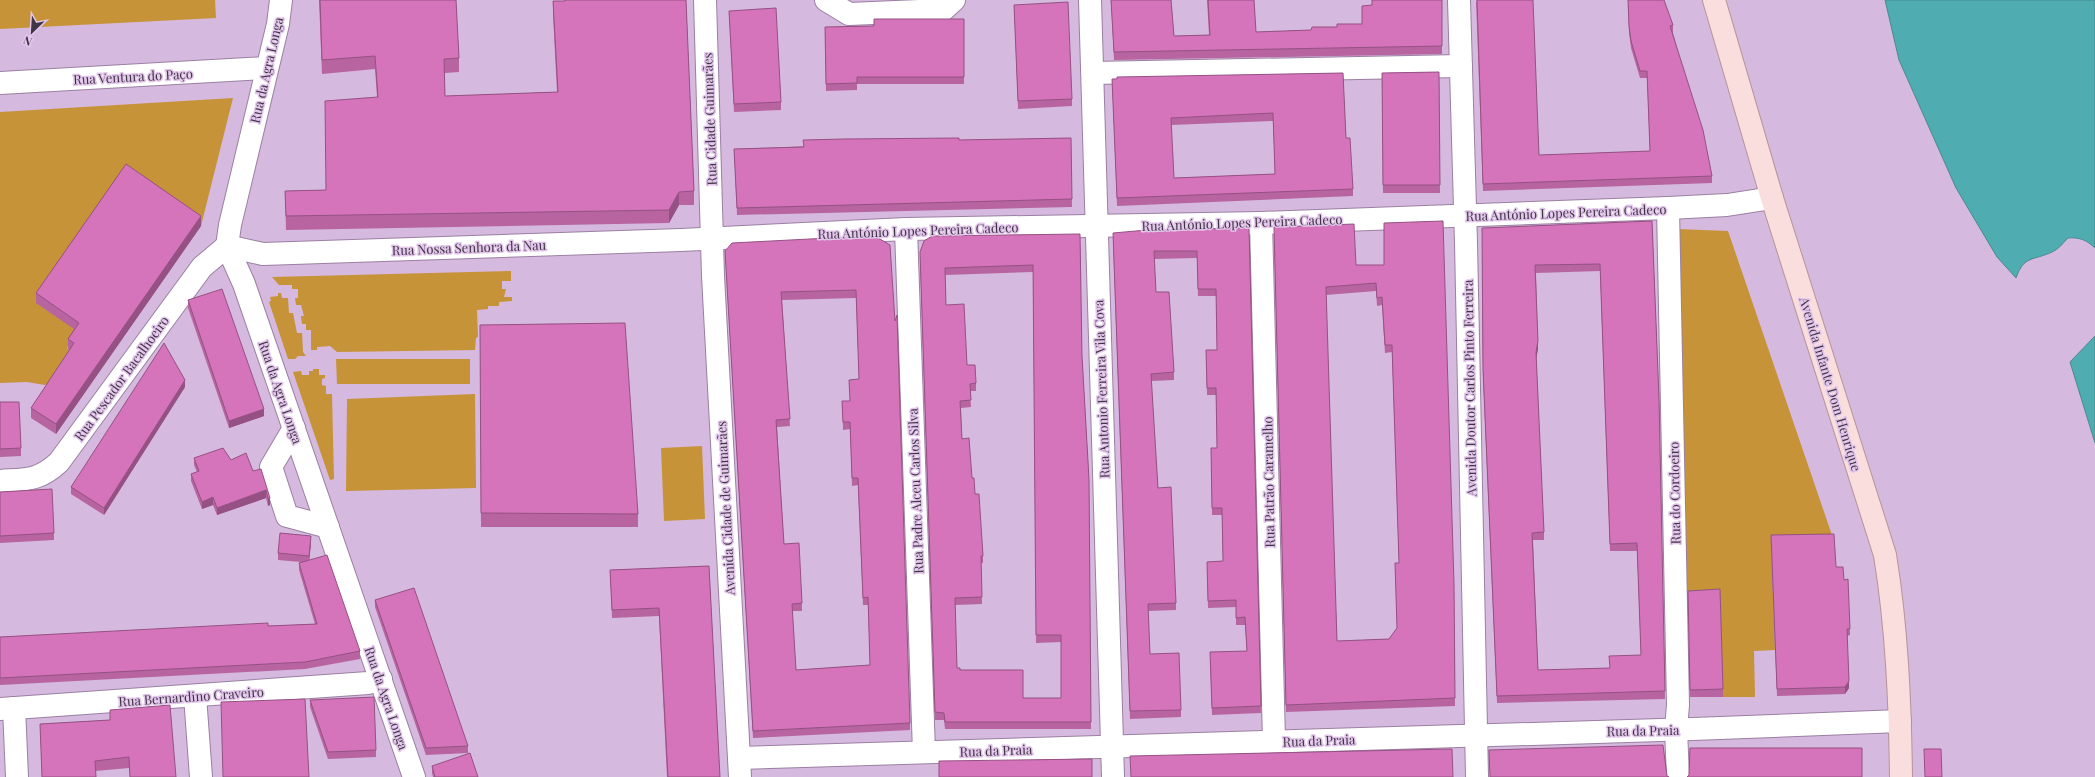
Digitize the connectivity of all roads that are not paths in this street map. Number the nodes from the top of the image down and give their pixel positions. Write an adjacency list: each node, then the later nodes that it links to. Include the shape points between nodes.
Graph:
1 (281, 0): 9 (street, Rua da Agra Longa, via 278,24)
2 (704, 0): 18 (street, Rua Cidade Guimarães)
3 (826, 0): 4 (street, via 849,14 943,10)
4 (954, 0)
5 (1090, 0): 10 (street, Rua Antonio Ferreira Vila Cova)
6 (1459, 0): 8 (street, Avenida Doutor Carlos Pinto Ferreira)
7 (1714, 0): 12 (main road, Avenida Infante Dom Henrique)
8 (1461, 66): 10 (street); 14 (street, Avenida Doutor Carlos Pinto Ferreira)
9 (266, 68): 11 (street, Rua Ventura do Paço); 19 (street, Rua da Agra Longa)
10 (1093, 74): 16 (street, Rua Antonio Ferreira Vila Cova)
11 (0, 83)
12 (1772, 198): 13 (street, Rua António Lopes Pereira Cadeco, via 1727,205); 26 (main road, Avenida Infante Dom Henrique, via 1885,555 1893,608)
13 (1668, 208): 14 (street, Rua António Lopes Pereira Cadeco); 27 (street, Rua do Cordoeiro, via 1678,697)
14 (1465, 215): 15 (street, Rua António Lopes Pereira Cadeco); 28 (street, Avenida Doutor Carlos Pinto Ferreira)
15 (1261, 223): 16 (street, Rua António Lopes Pereira Cadeco); 29 (street, Rua Patrão Caramelho)
16 (1096, 226): 17 (street, Rua António Lopes Pereira Cadeco); 30 (street, Rua Antonio Ferreira Vila Cova)
17 (906, 229): 18 (street, Rua António Lopes Pereira Cadeco); 31 (street, Rua Padre Alceu Carlos Silva)
18 (712, 238): 19 (street, Rua Nossa Senhora da Nau, via 263,254); 32 (street, Avenida Cidade de Guimarães)
19 (227, 246): 20 (street, Rua da Agra Longa, via 244,284); 21 (street, Rua Pescador Bacalhoeiro, via 202,267 59,462 48,473 34,479)
20 (294, 428): 22 (street, Rua da Agra Longa); 22 (street, via 271,467 287,516)
21 (0, 481)
22 (328, 527): 23 (street, Rua da Agra Longa)
23 (381, 679): 24 (street, Rua Bernardino Craveiro, via 368,683); 35 (street, Rua da Agra Longa)
24 (195, 696): 25 (street, Rua Bernardino Craveiro); 34 (street)
25 (7, 708): 33 (street)
26 (1900, 721): 27 (street, Rua da Praia); 39 (main road, Avenida Infante Dom Henrique)
27 (1676, 729): 28 (street, Rua da Praia); 38 (street, Rua do Cordoeiro)
28 (1476, 735): 29 (street, Rua da Praia); 37 (street, Avenida Doutor Carlos Pinto Ferreira)
29 (1274, 741): 30 (street, Rua da Praia)
30 (1112, 747): 31 (street, Rua da Praia); 36 (street, Rua Antonio Ferreira Vila Cova)
31 (924, 752): 32 (street, Rua da Praia)
32 (739, 768)
33 (17, 777)
34 (200, 777)
35 (414, 777)
36 (1113, 777)
37 (1477, 777)
38 (1678, 777)
39 (1901, 777)

